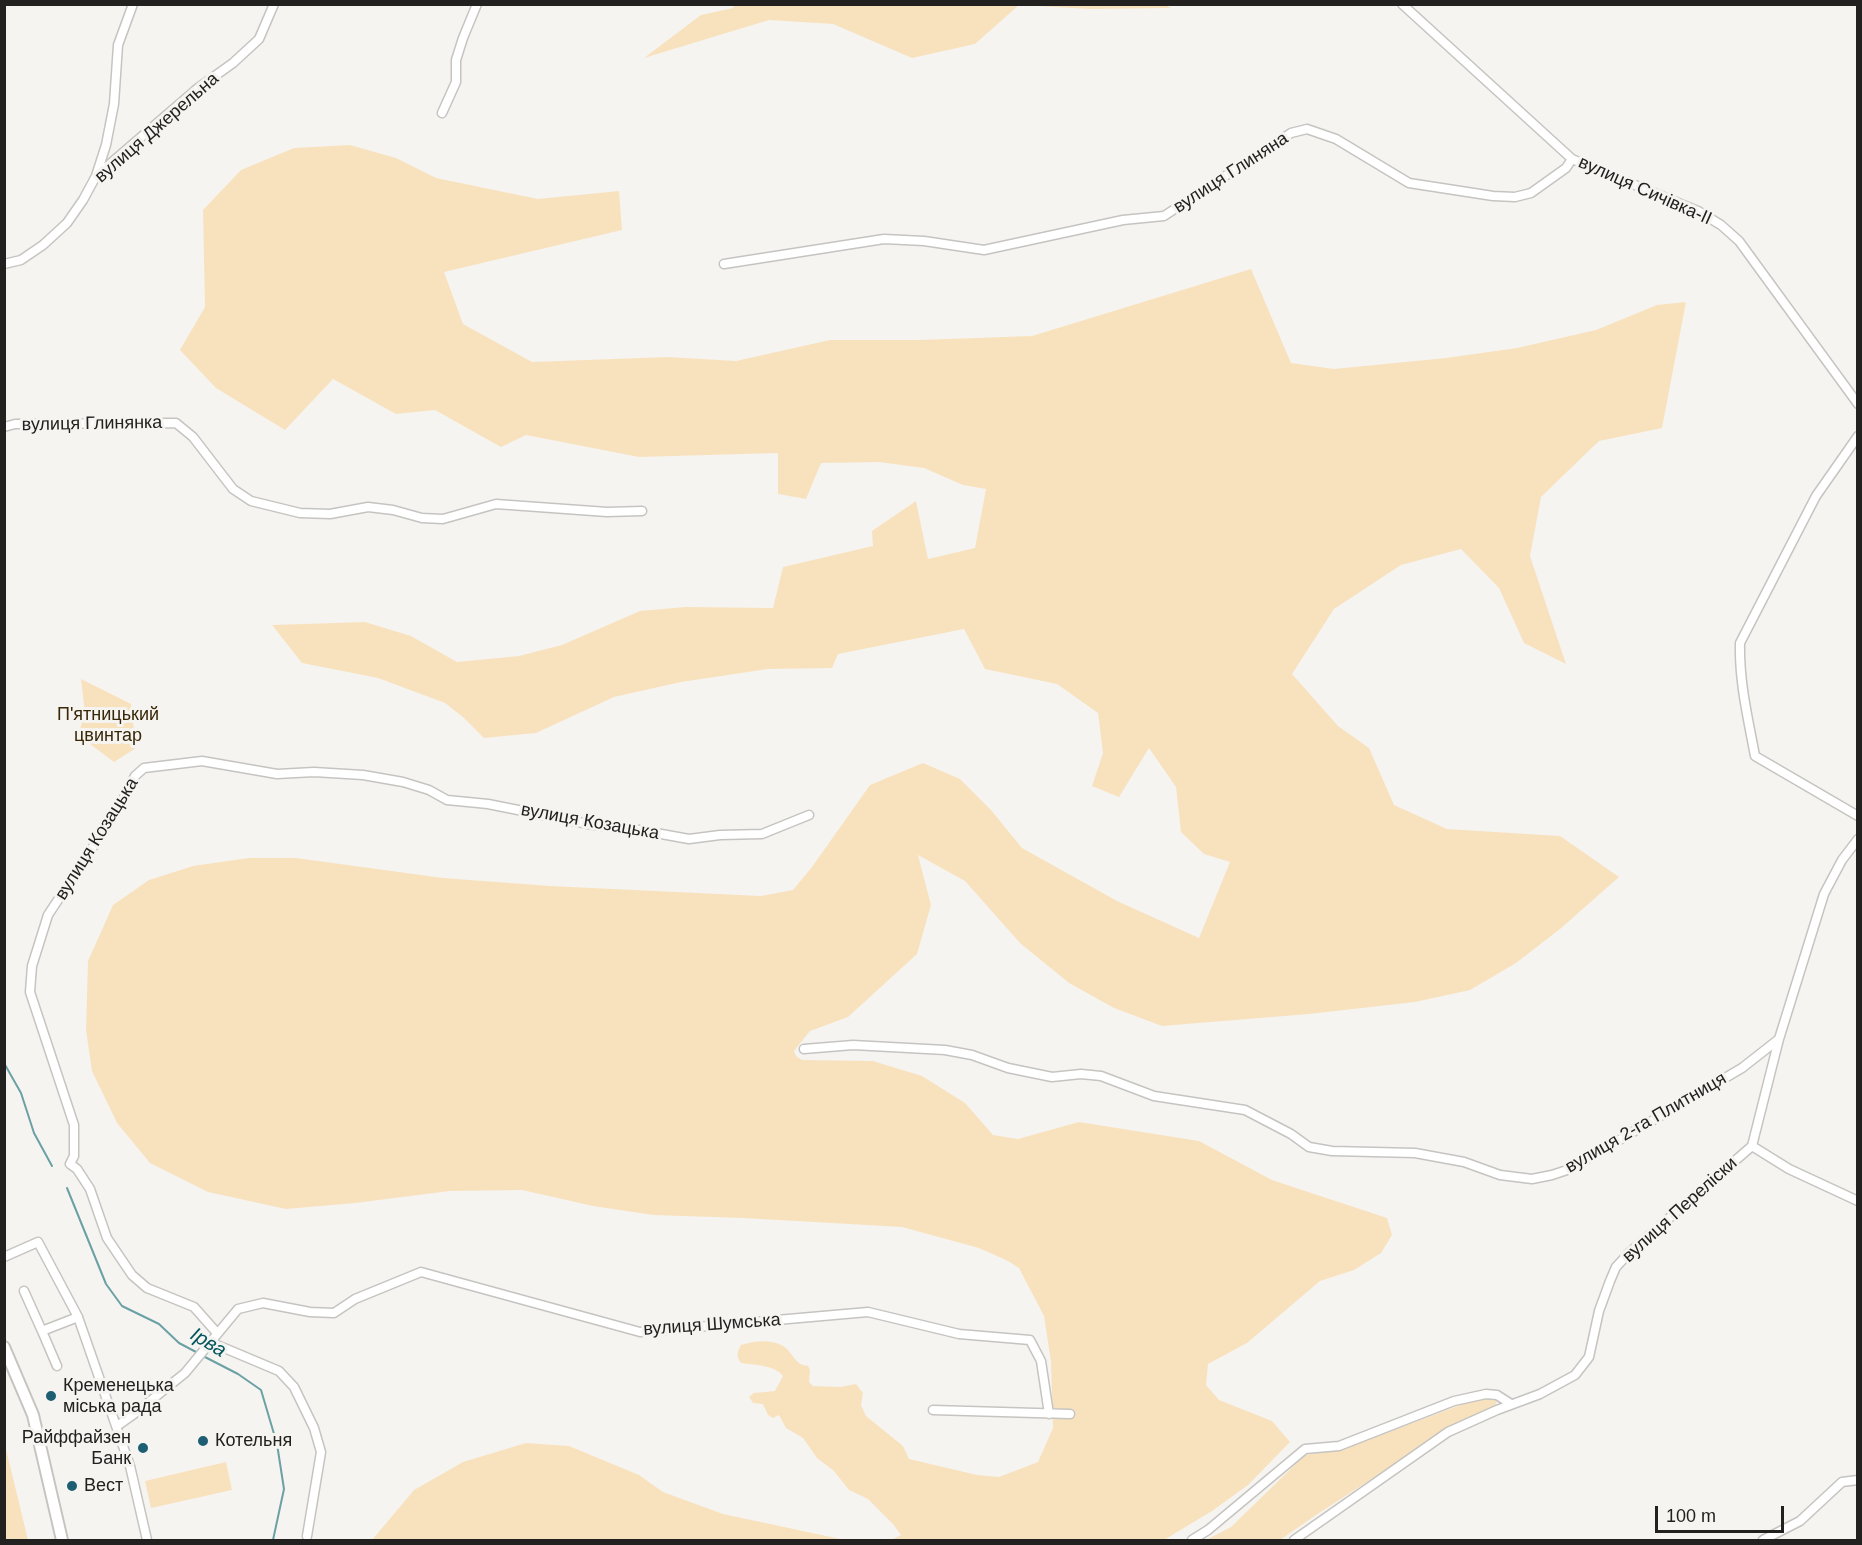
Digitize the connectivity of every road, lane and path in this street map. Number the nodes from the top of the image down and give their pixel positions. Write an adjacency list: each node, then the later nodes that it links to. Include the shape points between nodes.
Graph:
1 (133, 4): 7 (street, via 118,45 114,104)
2 (274, 4): 7 (street, вулиця Джерельна, via 259,39)
3 (477, 4): 5 (street, via 456,60 456,81)
4 (1402, 4): 6 (street, вулиця Сичівка-II)
5 (442, 113)
6 (1572, 159): 9 (street, вулиця Глиняна, via 1566,168 1531,193 1493,196 1410,183 1336,139 1307,129 1291,133 1164,216 1123,220 984,250 884,239); 10 (street, вулиця Сичівка-II, via 1698,211 1721,225 1739,241)
7 (96, 176): 8 (street, вулиця Джерельна, via 67,223 21,260)
8 (4, 264)
9 (724, 264)
10 (1856, 400)
11 (4, 427): 13 (street, вулиця Глинянка, via 176,423 193,437 233,489 251,501 300,513 330,514 368,507 443,519 496,504)
12 (1857, 435): 15 (street, via 1816,496 1740,643 1740,655 1744,705 1755,756)
13 (642, 511)
14 (809, 815): 25 (street, вулиця Козацька, via 762,834 689,839 447,800 403,782 363,775 277,774 202,761 144,768 135,776 118,809 48,915 32,966 30,992 74,1125 74,1156 70,1164 90,1189 107,1238 132,1275 147,1288 194,1307)
15 (1857, 816)
16 (1857, 839): 17 (street, вулиця Переліски, via 1824,894)
17 (1779, 1039): 18 (street, вулиця 2-га Плитниця, via 1735,1072 1570,1169 1532,1179 1500,1175 1464,1162 1427,1155 1309,1147 1245,1110 1154,1096 1101,1076 1052,1077 945,1050 853,1045); 19 (street, вулиця Переліски)
18 (804, 1049)
19 (1752, 1146): 20 (street); 29 (street, вулиця Переліски, via 1616,1267 1599,1311 1589,1357 1575,1376)
20 (1857, 1201)
21 (4, 1257): 23 (street, via 38,1242)
22 (24, 1291): 24 (street)
23 (78, 1317): 24 (street); 33 (street)
24 (42, 1331): 28 (street)
25 (217, 1333): 26 (street, вулиця Шумська); 31 (street, вулиця Шумська, via 238,1310 263,1303 334,1313 355,1299 421,1272 640,1332 868,1312 959,1334 1030,1340 1041,1361)
26 (208, 1344): 33 (street, вулиця Шумська, via 185,1373); 35 (street, via 279,1371 294,1387 321,1452)
27 (4, 1347): 36 (main road, via 33,1415)
28 (57, 1366)
29 (1511, 1404): 38 (street, via 1497,1395 1486,1394 1454,1401 1339,1446 1305,1449); 39 (street, вулиця Переліски, via 1448,1432)
30 (933, 1410): 31 (street)
31 (1049, 1414): 32 (street)
32 (1070, 1414)
33 (117, 1426): 37 (street)
34 (1857, 1480): 40 (street, via 1842,1482 1800,1521)
35 (307, 1536)
36 (62, 1540)
37 (147, 1540)
38 (1192, 1540)
39 (1294, 1540)
40 (1763, 1540)

